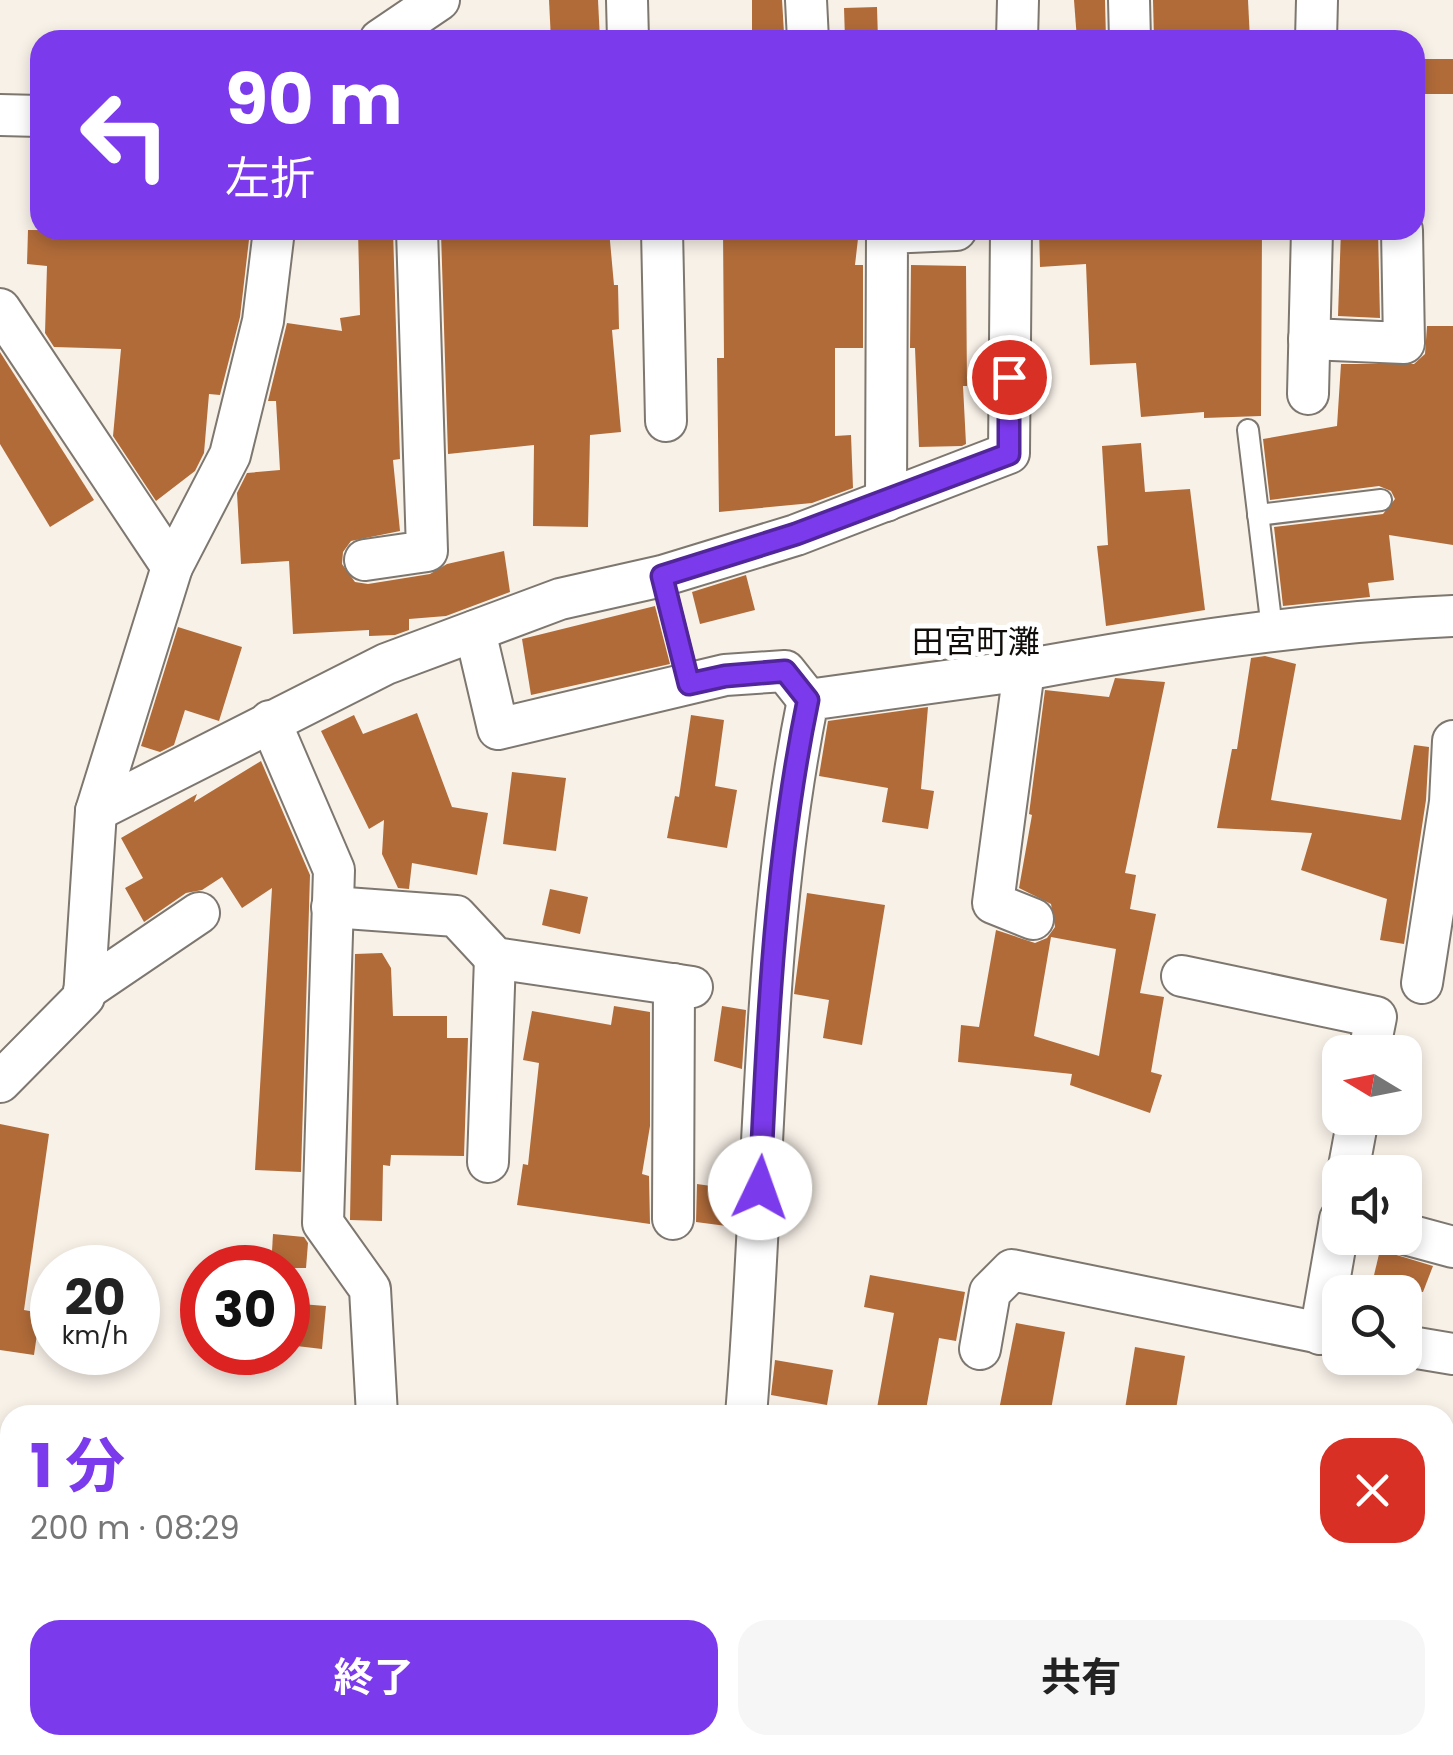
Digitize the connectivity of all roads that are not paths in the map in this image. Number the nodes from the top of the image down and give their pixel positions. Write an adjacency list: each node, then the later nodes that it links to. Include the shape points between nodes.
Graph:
1 (628, 0): 6 (street)
2 (806, 0): 7 (street)
3 (1018, 0): 8 (street)
4 (1129, 0): 9 (street)
5 (1317, 0): 10 (street)
6 (628, 30)
7 (808, 30)
8 (1017, 30)
9 (1130, 30)
10 (1316, 30)
11 (0, 115): 12 (street)
12 (30, 116)
13 (273, 240): 29 (street, via 264,321 230,455)
14 (416, 240): 28 (street, via 427,551)
15 (662, 240): 23 (street)
16 (887, 240): 26 (street)
17 (1011, 240): 26 (street, via 1009,454)
18 (1312, 240): 21 (street)
19 (1402, 240): 21 (street, via 1404,343)
20 (0, 309): 29 (street)
21 (1309, 339): 22 (street)
22 (1308, 394)
23 (666, 420)
24 (1248, 430): 27 (lane)
25 (1381, 500): 27 (lane)
26 (886, 501): 30 (street)
27 (1258, 515): 32 (lane)
28 (365, 560)
29 (172, 567): 40 (street)
30 (662, 576): 33 (street, via 560,599); 35 (lane)
31 (1453, 616): 32 (street)
32 (1272, 629): 34 (street)
33 (475, 631): 35 (street, via 498,730); 37 (street, via 386,664)
34 (1024, 670): 36 (street); 43 (street, via 993,903)
35 (689, 684): 36 (street, via 785,671)
36 (808, 700): 59 (street, via 767,1033)
37 (270, 721): 40 (street); 41 (street, via 334,870)
38 (1453, 741): 39 (street)
39 (1452, 791): 46 (street)
40 (96, 810): 47 (street)
41 (332, 907): 44 (street, via 456,916); 58 (street, via 323,1223 370,1289)
42 (199, 913): 47 (street)
43 (1033, 919)
44 (495, 958): 50 (street); 51 (street, via 683,985)
45 (1182, 976): 48 (street)
46 (1437, 986): 48 (street)
47 (84, 991): 49 (street)
48 (1372, 1035)
49 (0, 1082)
50 (488, 1162)
51 (673, 1220)
52 (1422, 1239): 53 (street)
53 (1453, 1247)
54 (1322, 1333): 55 (street, via 1012,1270 990,1292)
55 (980, 1348)
56 (1422, 1349): 57 (street)
57 (1453, 1354)
58 (376, 1405)
59 (747, 1405)

